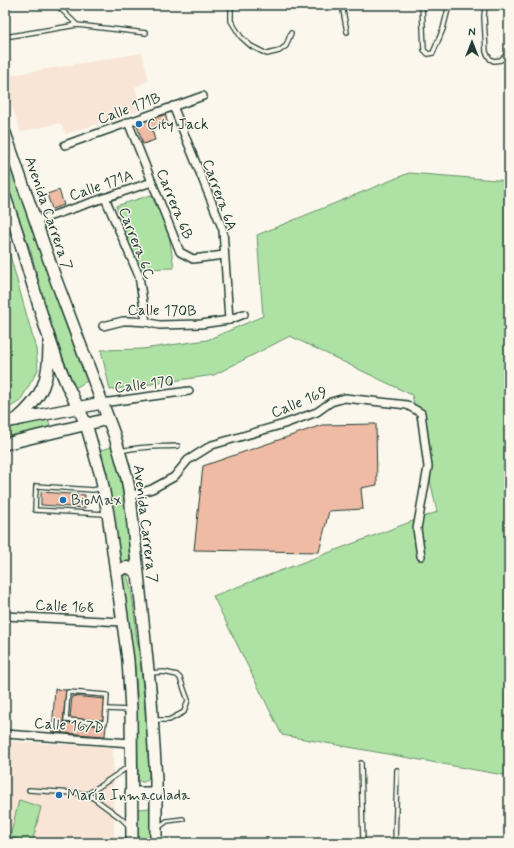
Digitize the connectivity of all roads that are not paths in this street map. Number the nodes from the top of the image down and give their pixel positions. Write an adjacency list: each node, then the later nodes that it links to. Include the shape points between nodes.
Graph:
1 (57, 5): 7 (lane)
2 (231, 5): 10 (lane, via 231,21 241,37 266,54 279,51 286,46)
3 (342, 5): 8 (lane)
4 (422, 5): 5 (lane, via 424,50 428,54 433,53)
5 (449, 5)
6 (485, 5): 12 (lane, via 486,52 494,61 501,60)
7 (77, 25): 9 (lane); 11 (lane)
8 (347, 32)
9 (146, 33)
10 (291, 33)
11 (5, 37)
12 (509, 52)
13 (202, 96): 14 (street, Calle 171B)
14 (173, 106): 15 (street, Calle 171B); 22 (street, Carrera 6A, via 222,230)
15 (128, 122): 17 (street, Calle 171B); 18 (street, Carrera 6B)
16 (6, 139): 21 (main road, Avenida Carrera 7)
17 (65, 145)
18 (152, 182): 20 (street, Calle 171A); 22 (street, Carrera 6B, via 180,252 193,258)
19 (5, 197): 27 (main road)
20 (105, 198): 21 (street, Calle 171A); 25 (street, Carrera 6C, via 139,276)
21 (36, 221): 29 (main road, Avenida Carrera 7)
22 (224, 255): 24 (street, Carrera 6A)
23 (244, 314): 24 (street, Calle 170B)
24 (229, 320): 25 (street, Calle 170B, via 159,325)
25 (146, 322): 26 (street, Calle 170B, via 123,321)
26 (103, 326)
27 (49, 337): 30 (main road); 32 (main road, via 48,369 42,390 26,412)
28 (189, 391): 29 (street, Calle 170)
29 (102, 402): 30 (main road); 31 (main road, Avenida Carrera 7)
30 (79, 407): 32 (main road); 33 (main road)
31 (108, 419): 33 (main road); 36 (main road, Avenida Carrera 7)
32 (10, 422)
33 (86, 424): 34 (main road); 37 (main road)
34 (5, 444)
35 (178, 446): 36 (lane)
36 (120, 451): 38 (main road, Avenida Carrera 7)
37 (104, 488): 39 (main road); 39 (lane, via 93,490 36,486 35,510)
38 (130, 496): 40 (street, Calle 169, via 152,489 174,477 188,460 212,445 317,412 330,402 345,398 407,405 421,413 428,467 416,529); 42 (main road, Avenida Carrera 7)
39 (108, 514): 41 (main road)
40 (421, 556)
41 (116, 573): 42 (main road, via 125,567); 44 (main road)
42 (137, 574): 45 (main road, Avenida Carrera 7)
43 (5, 616): 44 (street, Calle 168)
44 (123, 622): 47 (main road)
45 (148, 673): 48 (main road, Avenida Carrera 7); 48 (lane, via 164,672 177,675 188,700 184,712 169,720)
46 (106, 709): 46 (lane, via 107,695 68,692 66,720 105,723); 47 (lane)
47 (131, 710): 50 (main road)
48 (152, 720): 56 (main road, Avenida Carrera 7)
49 (5, 734): 50 (street, Calle 167D)
50 (131, 743): 52 (main road)
51 (361, 763): 63 (lane)
52 (131, 764): 55 (main road); 57 (lane)
53 (396, 770): 64 (lane)
54 (29, 790): 57 (lane)
55 (131, 793): 56 (main road); 59 (main road)
56 (156, 793): 60 (main road, Avenida Carrera 7)
57 (88, 794): 59 (lane)
58 (182, 819): 60 (lane, via 167,821)
59 (132, 829): 61 (main road)
60 (156, 829): 62 (main road, Avenida Carrera 7)
61 (132, 843)
62 (156, 843)
63 (363, 843)
64 (395, 843)

